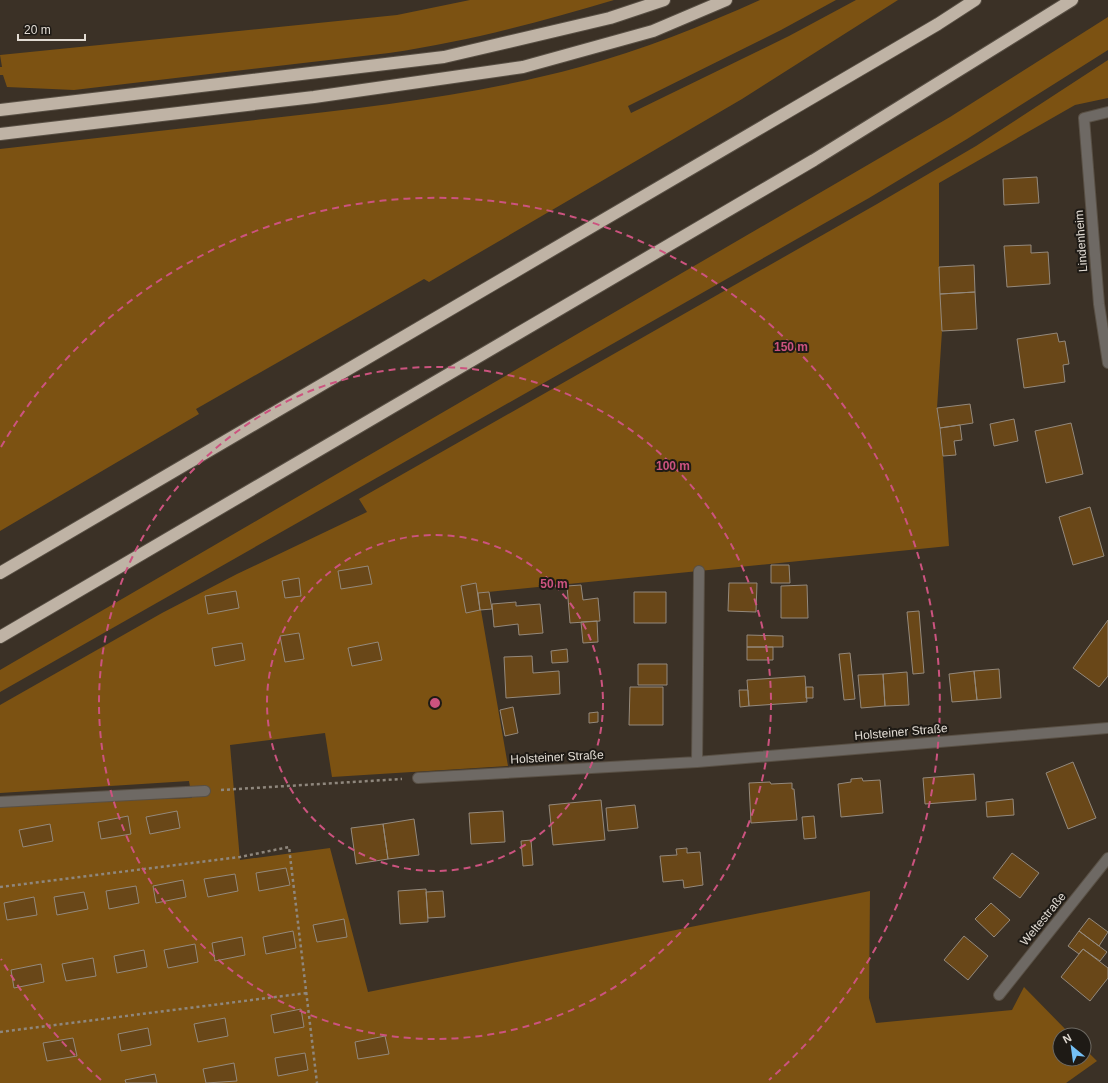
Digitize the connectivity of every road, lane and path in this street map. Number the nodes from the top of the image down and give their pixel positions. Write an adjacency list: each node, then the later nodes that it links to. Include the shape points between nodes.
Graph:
1 (664, 0): 5 (highway, via 610,18 444,57)
2 (726, 0): 7 (highway, via 653,30 523,67 314,97)
3 (975, 0): 10 (highway)
4 (1072, 0): 11 (highway, via 814,160)
5 (0, 110)
6 (1108, 112): 8 (street, Lindenheim, via 1084,118 1099,304)
7 (0, 134)
8 (1108, 363)
9 (699, 571): 13 (street)
10 (0, 573)
11 (0, 637)
12 (1108, 728): 13 (street, Holsteiner Straße)
13 (697, 762): 14 (street, Holsteiner Straße)
14 (418, 778): 15 (path)
15 (205, 791): 16 (street)
16 (0, 802)
17 (1108, 858): 20 (street, Weltestraße)
18 (0, 887): 19 (path, via 240,857 289,847)
19 (306, 993): 21 (path); 22 (path)
20 (999, 995)
21 (0, 1032)
22 (317, 1083)

